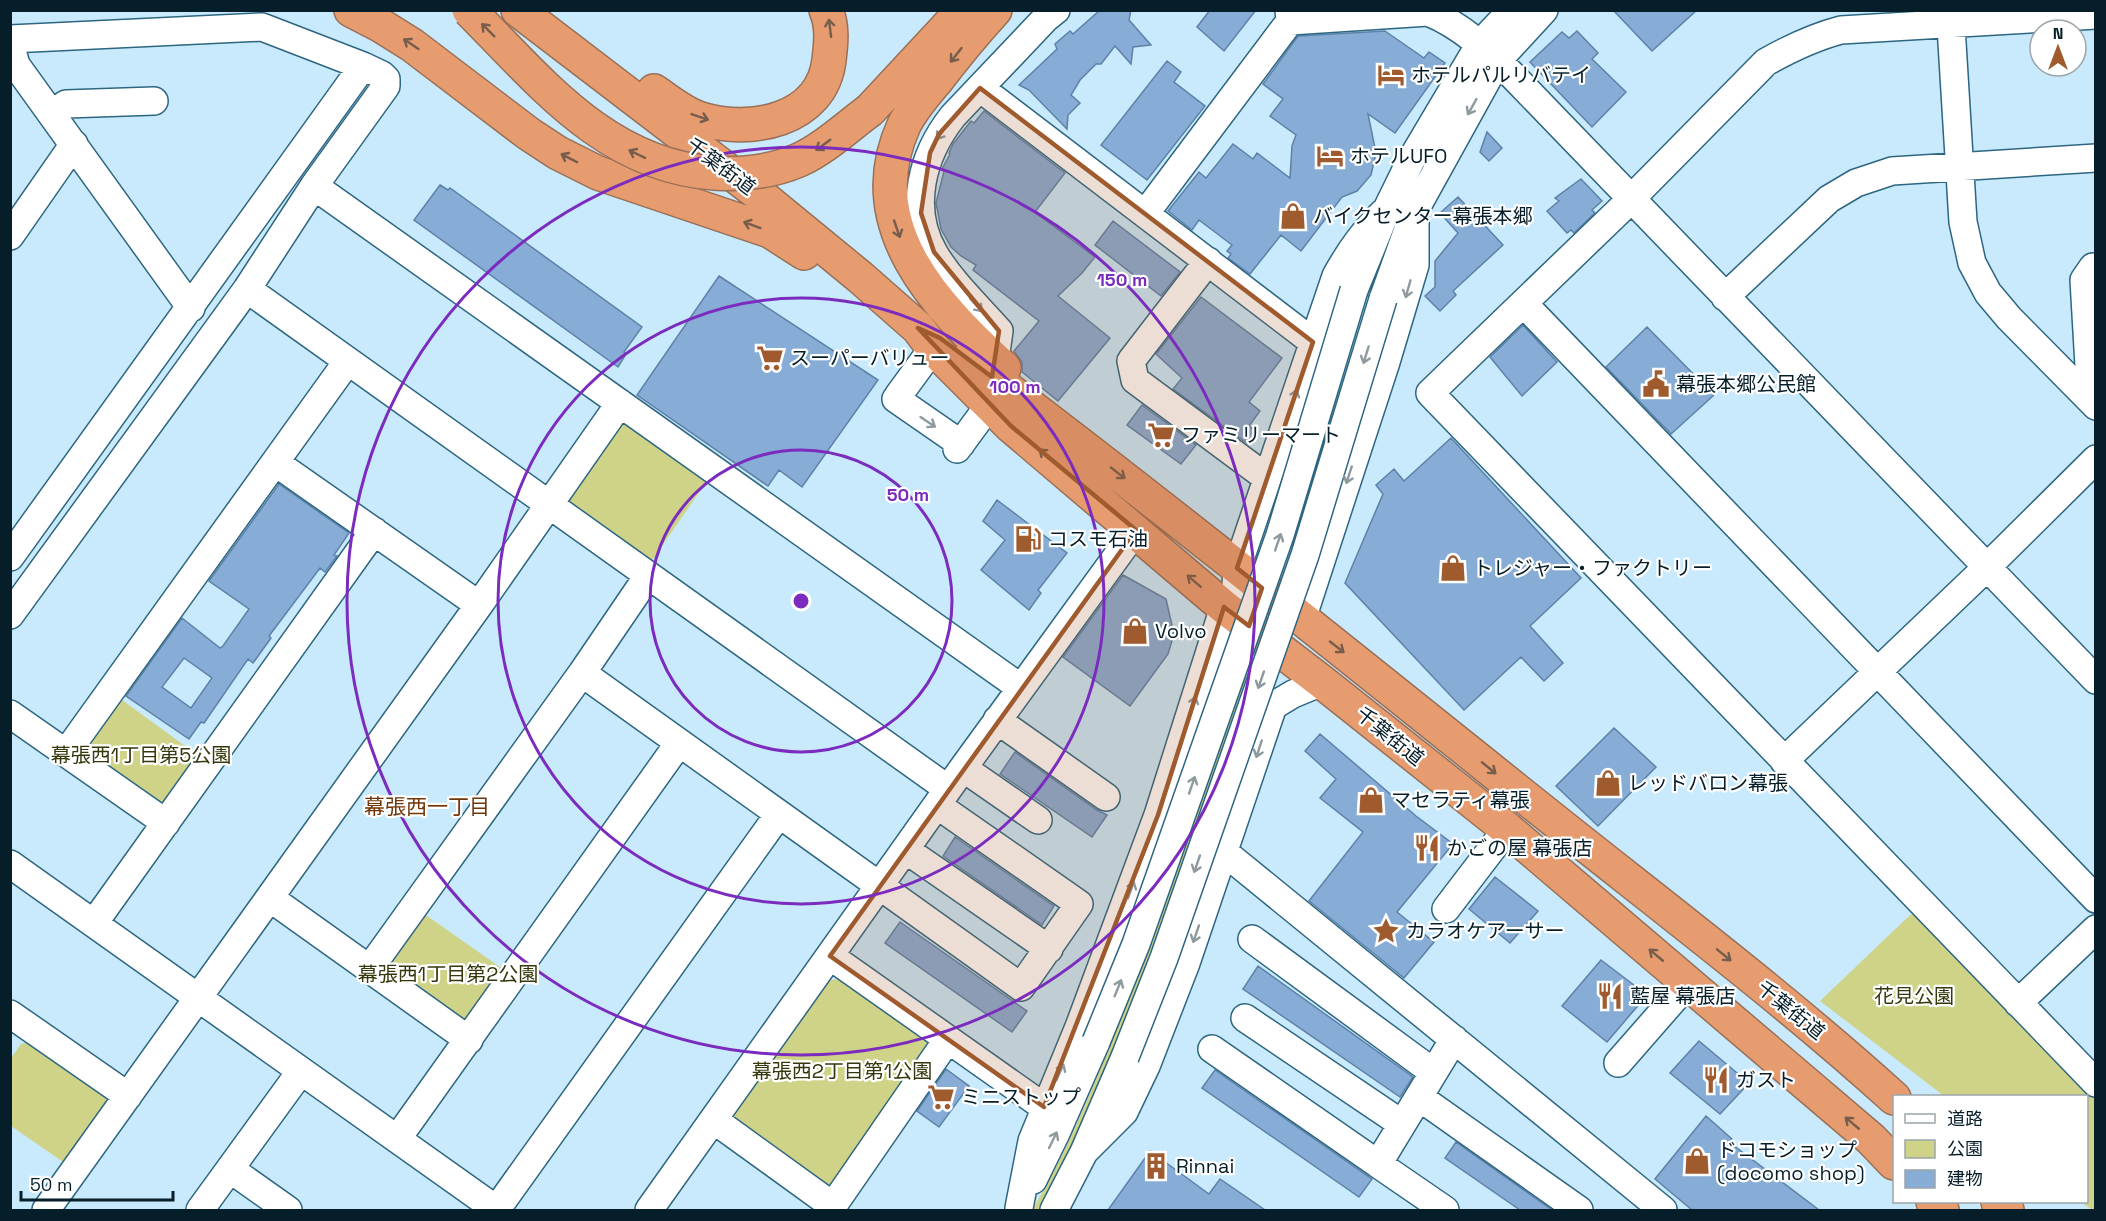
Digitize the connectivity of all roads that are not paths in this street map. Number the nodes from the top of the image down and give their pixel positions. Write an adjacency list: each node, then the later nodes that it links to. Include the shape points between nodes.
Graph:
1 (351, 10): 31 (highway, one-way to 1, via 834,272 770,231 598,173 558,153 412,45)
2 (469, 10): 6 (highway, one-way to 2, bridge, via 870,110 817,149 765,171 738,175 674,168 616,143 561,104)
3 (519, 10): 31 (highway, 千葉街道, via 760,195)
4 (525, 10): 5 (highway, one-way to 5, via 700,119 743,124 766,123 791,115 823,84 831,38)
5 (826, 10)
6 (963, 10)
7 (994, 10): 38 (highway, one-way to 38, via 905,123 892,165 890,202 896,230 921,280)
8 (1056, 10): 17 (street)
9 (1512, 10): 14 (street)
10 (1544, 10): 14 (street)
11 (2096, 15): 13 (street)
12 (1289, 16): 14 (street, via 1428,12); 27 (street)
13 (1950, 17): 22 (street); 24 (street, via 1820,35 1766,62)
14 (1477, 37): 24 (street); 25 (street); 26 (street, one-way to 26)
15 (10, 41): 16 (street, via 262,27); 19 (street, via 16,65)
16 (363, 66): 23 (street, via 382,75 386,86); 35 (street)
17 (980, 88): 27 (street); 38 (street, one-way to 38, via 939,134 930,153 924,171 921,213 934,252 999,331)
18 (154, 101): 19 (street, via 66,104)
19 (52, 114): 20 (street)
20 (74, 144): 28 (street); 35 (street)
21 (2096, 158): 22 (street)
22 (1959, 167): 33 (street, via 1892,171 1856,183 1829,199); 40 (street, via 1965,239 1972,263 1988,292)
23 (314, 186): 32 (street); 41 (street)
24 (1631, 198): 33 (street); 34 (street)
25 (1387, 209): 37 (street, via 1366,229 1336,276); 113 (street, one-way to 25, bridge, via 1056,1133 1136,944 1280,535 1354,290)
26 (1415, 210): 57 (street, one-way to 57, via 1415,265); 108 (street, one-way to 108, bridge, via 1383,299 1305,555 1164,958)
27 (1145, 214): 29 (street)
28 (10, 236)
29 (1208, 261): 37 (street); 46 (street, via 1131,361 1135,380)
30 (2096, 267): 40 (street, via 2084,280)
31 (860, 278): 36 (highway, 千葉街道)
32 (247, 288): 39 (street); 56 (street)
33 (1725, 297): 52 (street)
34 (1524, 304): 59 (street); 68 (street, via 1430,393)
35 (191, 308): 50 (street)
36 (925, 338): 42 (highway, 千葉街道); 42 (street, one-way to 42, via 897,398 959,447); 43 (highway, 千葉街道, via 940,338)
37 (1313, 342): 46 (street, one-way to 37)
38 (995, 359): 43 (highway, via 1029,390)
39 (347, 362): 45 (street); 47 (street)
40 (2089, 400)
41 (620, 403): 47 (street); 63 (street)
42 (990, 404): 48 (highway, 千葉街道, one-way to 42)
43 (1042, 414): 51 (highway, 千葉街道, one-way to 51)
44 (2096, 459): 52 (street)
45 (276, 462): 49 (street); 67 (street)
46 (1267, 478): 51 (street)
47 (550, 504): 53 (street); 54 (street)
48 (1136, 530): 55 (highway, 千葉街道, one-way to 48); 63 (street)
49 (374, 531): 54 (street); 73 (street)
50 (10, 558)
51 (1237, 568): 57 (highway, 千葉街道); 58 (street, via 1236,587)
52 (1986, 568): 59 (street); 61 (street)
53 (648, 576): 60 (street); 69 (street)
54 (479, 605): 79 (street)
55 (1224, 607): 58 (highway, 千葉街道); 104 (street, one-way to 55, via 1080,1027 1158,815)
56 (10, 615)
57 (1302, 619): 103 (highway, 千葉街道, one-way to 103, via 1798,1015)
58 (1256, 632): 62 (highway, 千葉街道)
59 (1877, 672): 68 (street); 80 (street)
60 (582, 673): 66 (street); 87 (street)
61 (2096, 680)
62 (1322, 681): 74 (highway, 千葉街道); 76 (street, one-way to 76, via 1273,706)
63 (1021, 688): 65 (street)
64 (10, 714): 67 (street)
65 (997, 720): 69 (street); 70 (street)
66 (679, 743): 71 (street); 95 (street)
67 (66, 753): 73 (street)
68 (1784, 761): 90 (street)
69 (949, 787): 72 (street); 75 (street); 85 (street, via 1079,904)
70 (1106, 797)
71 (778, 814): 78 (street); 117 (street)
72 (1038, 820)
73 (166, 823): 82 (street)
74 (1507, 829): 81 (street); 88 (highway, 千葉街道, one-way to 74)
75 (906, 850): 78 (street); 85 (street)
76 (1224, 852): 94 (street); 108 (street, one-way to 108, via 1146,1066 1124,1112)
77 (10, 864): 82 (street)
78 (880, 885): 85 (street, via 1021,987); 86 (street)
79 (270, 898): 87 (street); 89 (street)
80 (2096, 899)
81 (1446, 909)
82 (94, 923): 89 (street)
83 (2096, 929): 90 (street)
84 (1252, 939): 99 (street)
85 (1048, 949)
86 (830, 956): 93 (street); 105 (street)
87 (370, 968): 95 (street)
88 (1688, 983): 97 (street); 109 (highway, 千葉街道, one-way to 88)
89 (198, 998): 98 (street); 101 (street)
90 (2018, 1003): 100 (street)
91 (1245, 1018): 106 (street)
92 (15, 1026): 101 (street)
93 (948, 1039): 104 (street); 112 (street)
94 (1454, 1039): 99 (street); 122 (street)
95 (469, 1040): 107 (street)
96 (1212, 1049): 110 (street)
97 (1618, 1063)
98 (300, 1071): 107 (street); 111 (street)
99 (1433, 1072): 102 (street)
100 (2096, 1083)
101 (128, 1096): 114 (street)
102 (1419, 1097): 106 (street); 121 (street)
103 (1893, 1097)
104 (1044, 1107): 113 (street, via 1032,1141)
105 (714, 1120): 112 (street); 118 (street)
106 (1402, 1124): 110 (street)
107 (397, 1139): 117 (street)
108 (1084, 1152): 119 (street)
109 (1893, 1162)
110 (1378, 1164): 120 (street)
111 (230, 1169): 115 (street); 116 (street)
112 (831, 1208)
113 (1018, 1209)
114 (46, 1210)
115 (200, 1210)
116 (288, 1210)
117 (496, 1210)
118 (649, 1210)
119 (1054, 1210)
120 (1445, 1210)
121 (1579, 1210)
122 (1663, 1210)

